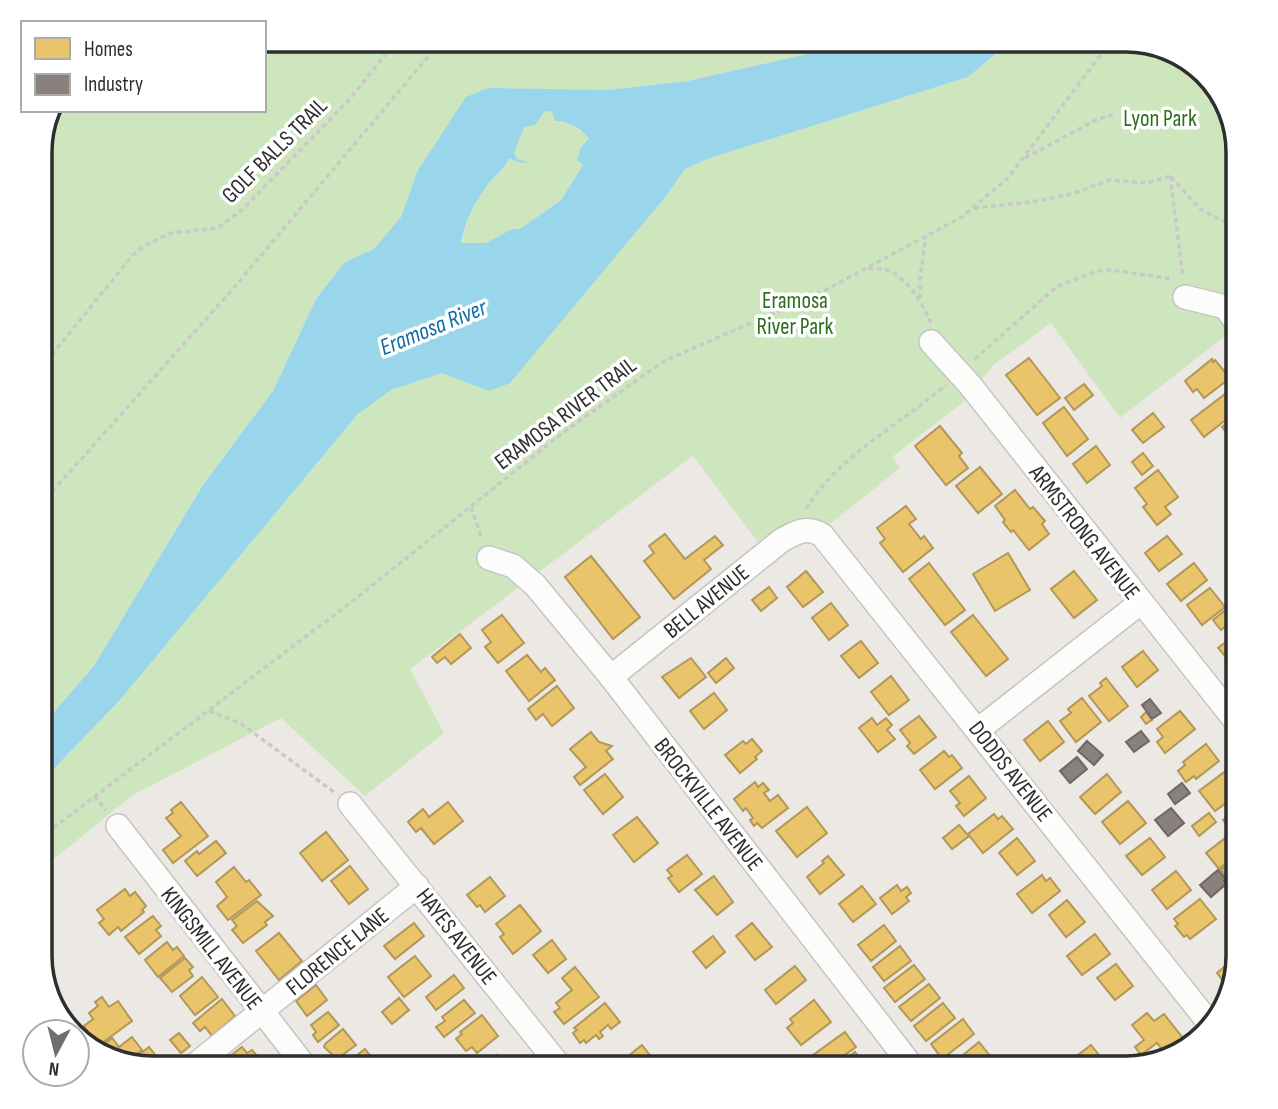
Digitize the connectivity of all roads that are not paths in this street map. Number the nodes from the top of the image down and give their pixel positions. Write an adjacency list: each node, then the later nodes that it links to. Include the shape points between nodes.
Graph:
1 (1185, 297): 2 (street)
2 (1226, 308)
3 (931, 342): 6 (street, ARMSTRONG AVENUE)
4 (804, 529): 7 (street, BELL AVENUE, via 782,540); 9 (street, DODDS AVENUE, via 822,535)
5 (489, 558): 7 (street, BROCKVILLE AVENUE, via 513,566 535,585)
6 (1140, 603): 8 (street, ARMSTRONG AVENUE); 9 (street)
7 (611, 677): 18 (street, BROCKVILLE AVENUE)
8 (1226, 709)
9 (978, 730): 14 (street, DODDS AVENUE)
10 (350, 804): 12 (street, HAYES AVENUE)
11 (118, 826): 13 (street, KINGSMILL AVENUE)
12 (417, 886): 13 (street, FLORENCE LANE); 17 (street, HAYES AVENUE)
13 (261, 1012): 15 (street, FLORENCE LANE); 16 (street, KINGSMILL AVENUE)
14 (1204, 1017)
15 (206, 1056)
16 (297, 1056)
17 (552, 1056)
18 (904, 1056)

